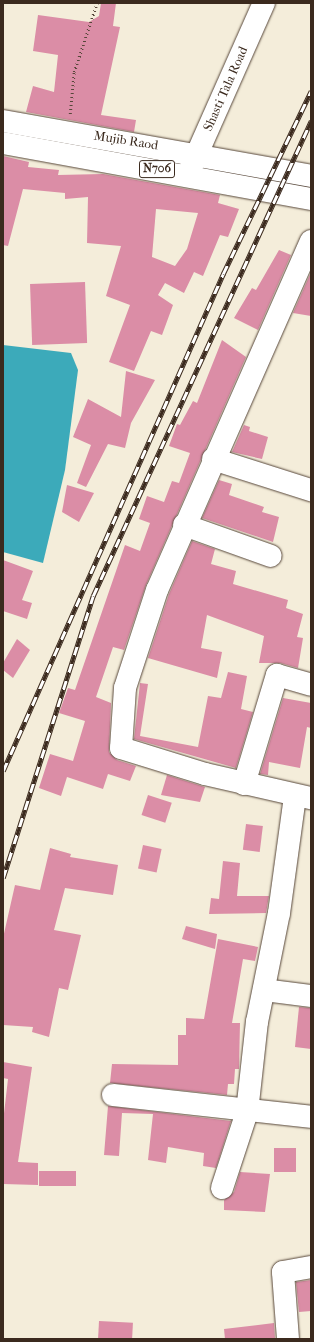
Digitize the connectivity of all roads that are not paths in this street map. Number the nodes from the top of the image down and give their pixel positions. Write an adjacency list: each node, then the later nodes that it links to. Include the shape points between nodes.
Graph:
1 (264, 3): 4 (main road, Shasti Tala Road)
2 (3, 121): 4 (main road, Mujib Raod / N706)
3 (3, 143): 5 (main road, N706)
4 (198, 153): 5 (main road, Shasti Tala Road); 6 (main road, Mujib Raod / N706)
5 (188, 174): 7 (main road, N706)
6 (311, 176)
7 (311, 199)
8 (311, 241): 9 (main road)
9 (213, 459): 10 (main road); 11 (main road)
10 (311, 490)
11 (184, 525): 12 (main road); 14 (main road, via 157,590 125,688 121,748)
12 (271, 556)
13 (311, 685): 14 (main road, via 277,675)
14 (244, 784): 15 (main road)
15 (303, 797): 16 (main road)
16 (264, 990): 17 (main road); 19 (main road)
17 (311, 996)
18 (113, 1095): 19 (main road, via 186,1101)
19 (247, 1112): 20 (main road); 21 (main road)
20 (311, 1116)
21 (222, 1188)
22 (311, 1267): 23 (main road, via 283,1272)
23 (288, 1339)

